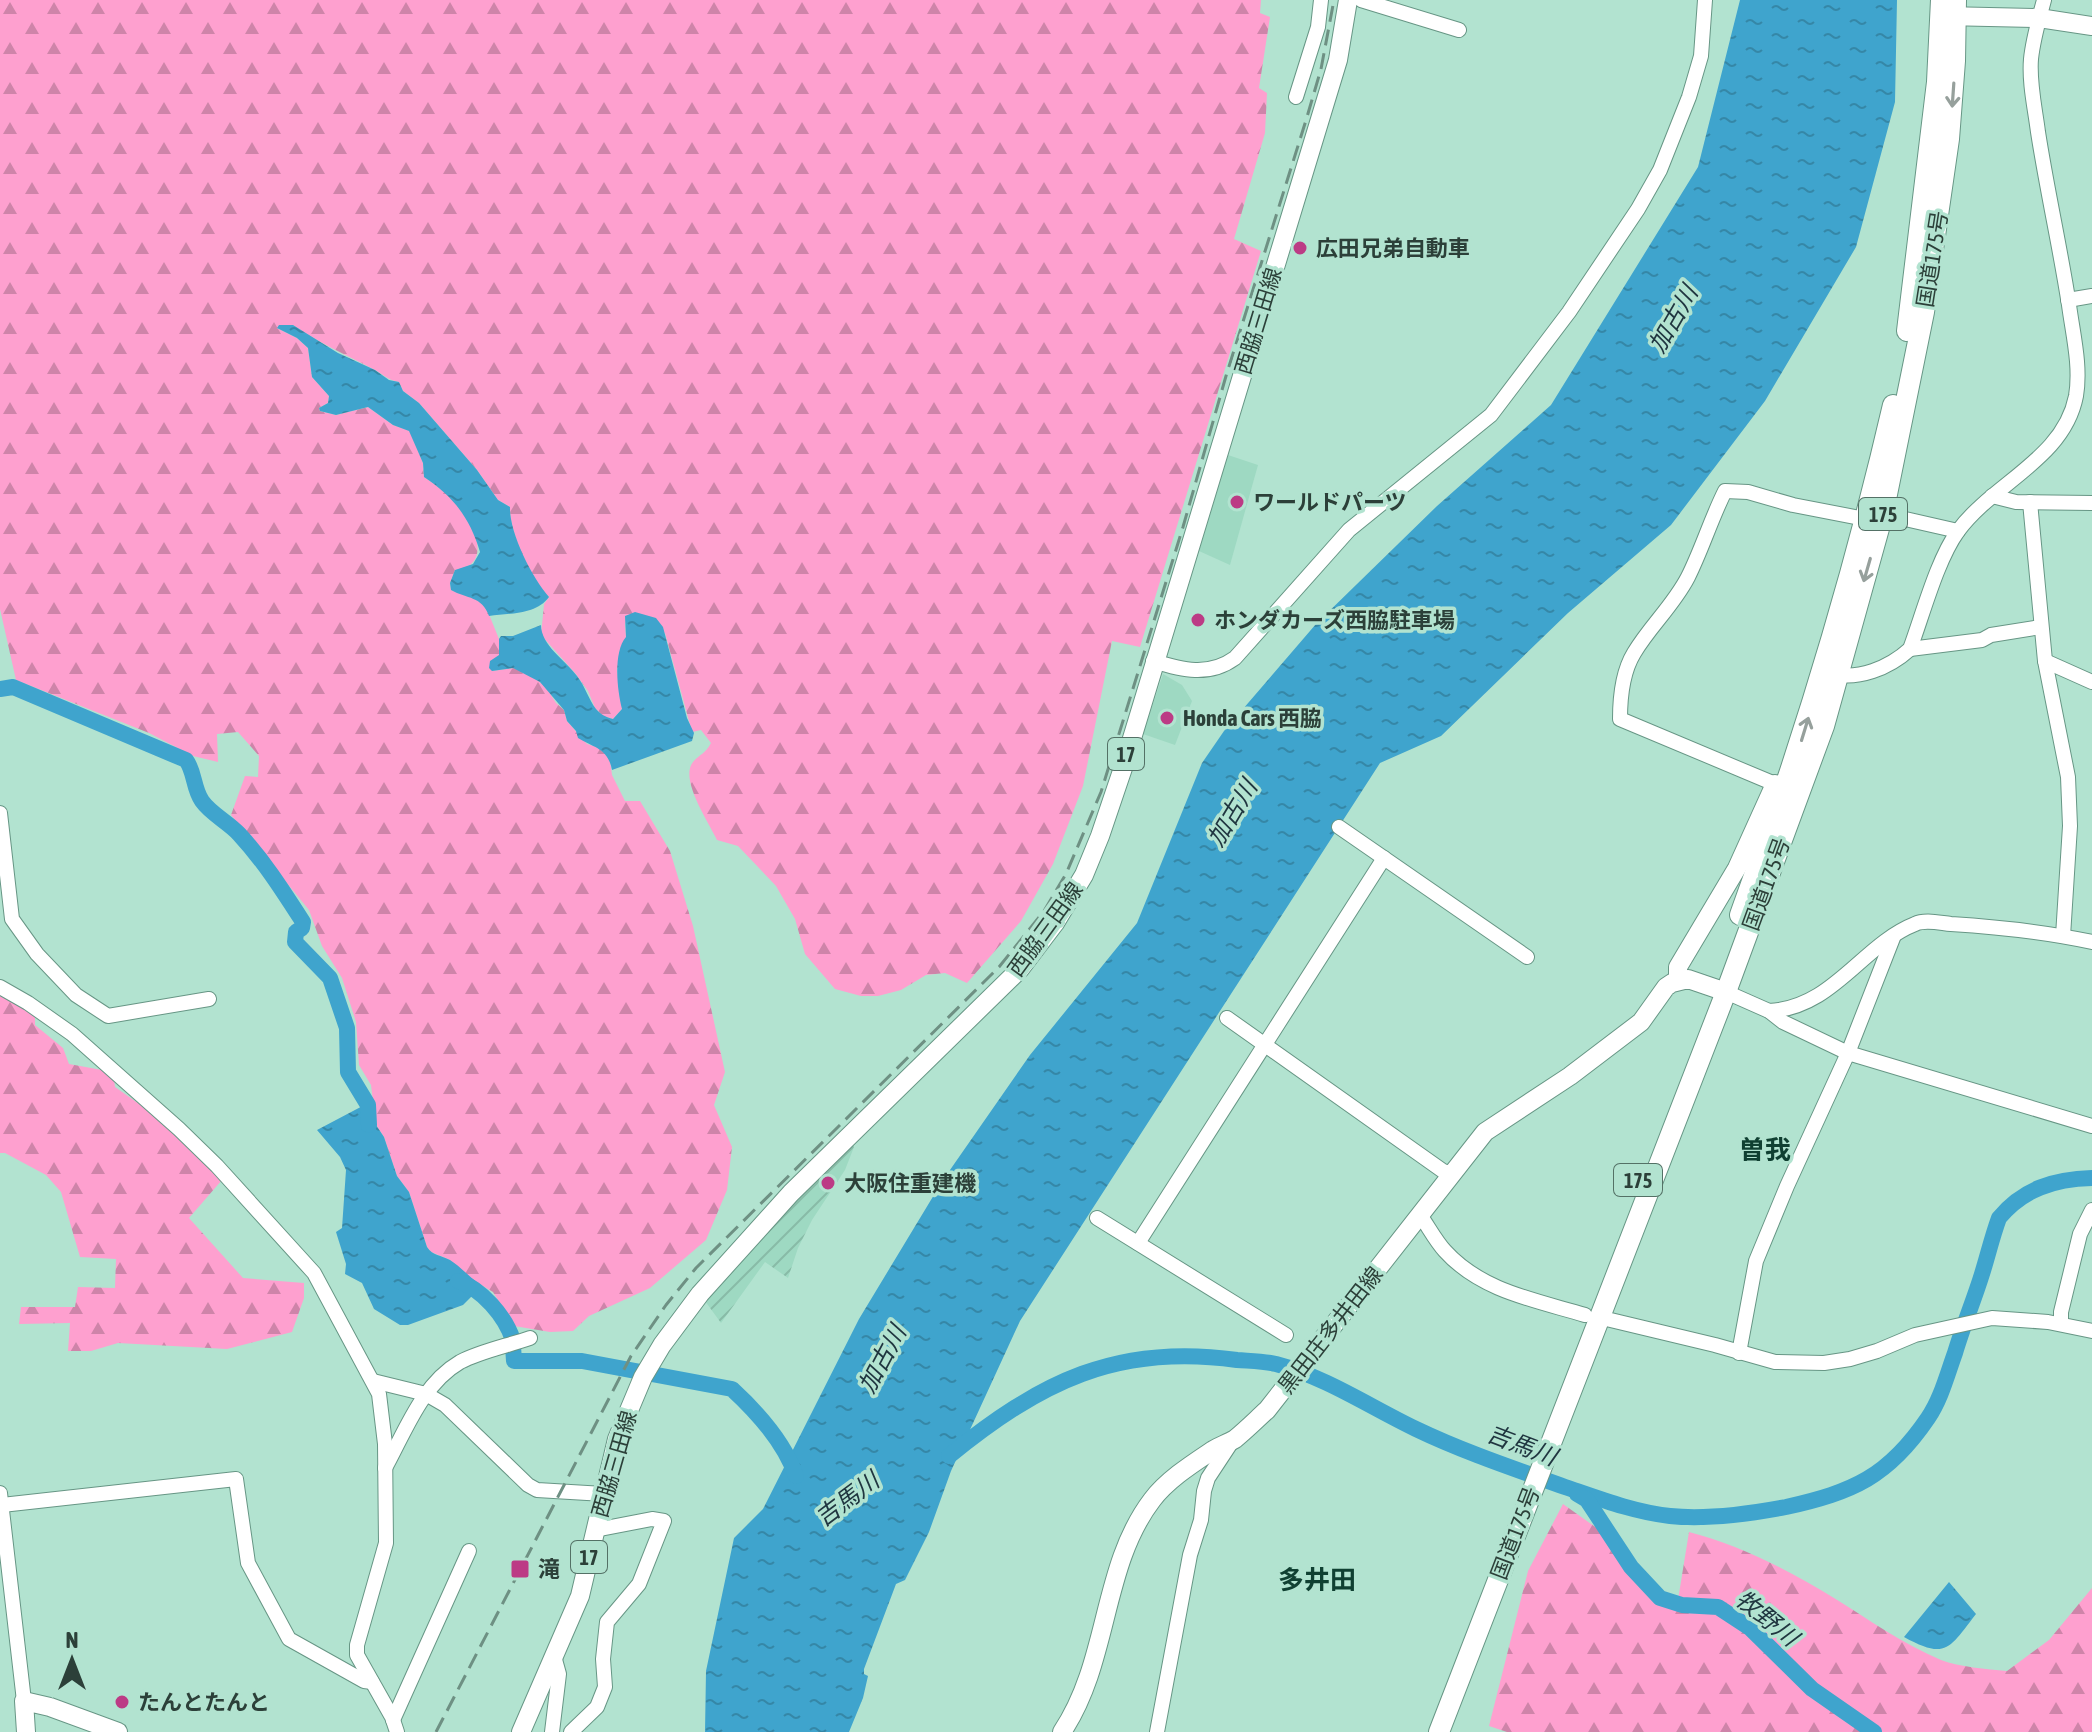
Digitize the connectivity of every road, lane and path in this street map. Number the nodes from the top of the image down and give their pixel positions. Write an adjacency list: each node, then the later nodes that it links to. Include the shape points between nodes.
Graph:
1 (1321, 0): 10 (street)
2 (1348, 0): 20 (main road, 西脇三田線 / 17, via 1338,60)
3 (1361, 0): 9 (street)
4 (1705, 0): 20 (street, via 1701,56 1660,170 1569,312 1491,415 1349,530 1225,666 1203,672)
5 (2044, 0): 7 (street)
6 (1949, 8): 7 (main road); 16 (highway, 国道175号 / 175, via 1907,331)
7 (2039, 18): 8 (main road); 12 (street, via 2031,85)
8 (2092, 26)
9 (1459, 30)
10 (1296, 97)
11 (2092, 296): 12 (street)
12 (2068, 300): 13 (street, via 2078,376 2070,415 2040,456)
13 (1992, 496): 14 (street); 17 (street)
14 (2030, 502): 15 (street); 18 (street)
15 (2092, 503)
16 (1874, 516): 17 (street); 22 (highway, 国道175号 / 175); 24 (street, via 1725,491 1687,578 1633,653 1626,673 1620,719)
17 (1958, 531): 19 (street)
18 (2041, 627): 19 (street); 21 (street)
19 (1910, 649): 22 (street, via 1874,670)
20 (1153, 661): 56 (main road, 西脇三田線 / 17, via 1100,836 1055,923 1020,969 777,1209 700,1294 646,1372 617,1439)
21 (2045, 661): 23 (street); 28 (street, via 2068,777)
22 (1829, 673): 24 (highway, 国道175号 / 175, one-way to 22); 34 (highway, 国道175号 / 175, via 1824,726)
23 (2092, 682)
24 (1781, 786): 32 (main road, 黒田庄多井田線, via 1678,967); 34 (highway, 国道175号 / 175)
25 (0, 813): 35 (street, via 12,919 76,995 108,1016)
26 (1339, 827): 27 (street)
27 (1384, 858): 31 (street); 38 (street)
28 (2063, 936): 29 (street, via 1918,922); 30 (street)
29 (1893, 938): 36 (street, via 1830,988 1798,1005); 39 (street)
30 (2092, 942)
31 (1527, 957)
32 (1678, 980): 34 (main road); 41 (main road, 黒田庄多井田線, via 1666,987 1641,1022 1485,1132)
33 (0, 987): 52 (street, via 72,1034 217,1166 314,1273)
34 (1719, 990): 36 (street); 46 (highway, 国道175号 / 175)
35 (209, 999)
36 (1769, 1011): 39 (street)
37 (1227, 1018): 38 (street)
38 (1265, 1045): 41 (street); 45 (street)
39 (1848, 1053): 40 (street); 51 (street, via 1756,1261)
40 (2092, 1126)
41 (1451, 1173): 43 (main road, 黒田庄多井田線)
42 (2092, 1210): 47 (street, via 2080,1234)
43 (1420, 1215): 46 (street, via 1443,1249 1481,1280); 54 (main road, 黒田庄多井田線, via 1267,1410)
44 (1097, 1218): 45 (street)
45 (1138, 1243): 49 (street)
46 (1592, 1316): 51 (street); 59 (highway, 国道175号 / 175)
47 (2061, 1324): 48 (street); 51 (street, via 1986,1319 1824,1363 1775,1362)
48 (2092, 1331)
49 (1286, 1335)
50 (530, 1338): 53 (street, via 457,1364)
51 (1739, 1353)
52 (373, 1381): 53 (street); 55 (street, via 379,1394)
53 (426, 1394): 55 (street); 56 (street, via 445,1405 528,1485)
54 (1233, 1440): 70 (main road, 黒田庄多井田線, via 1166,1484 1138,1520 1116,1573 1098,1654); 71 (street, via 1204,1491)
55 (385, 1469): 62 (street, via 386,1543 357,1645)
56 (604, 1494): 58 (main road, 西脇三田線 / 17)
57 (1, 1499): 62 (street, via 236,1479 248,1563 289,1639); 63 (street)
58 (595, 1530): 61 (main road, 西脇三田線 / 17, via 580,1596); 69 (street, via 664,1521 639,1584 607,1622 603,1694)
59 (1508, 1534): 72 (highway, 国道175号 / 175); 73 (highway, 国道175号 / 175)
60 (469, 1551): 64 (street)
61 (554, 1656): 67 (main road, 西脇三田線 / 17); 68 (street, via 559,1674)
62 (372, 1682): 64 (street)
63 (24, 1701): 65 (main road); 66 (main road)
64 (395, 1726)
65 (26, 1732)
66 (118, 1732)
67 (521, 1732)
68 (552, 1732)
69 (571, 1732)
70 (1062, 1732)
71 (1157, 1732)
72 (1425, 1732)
73 (1439, 1732)

